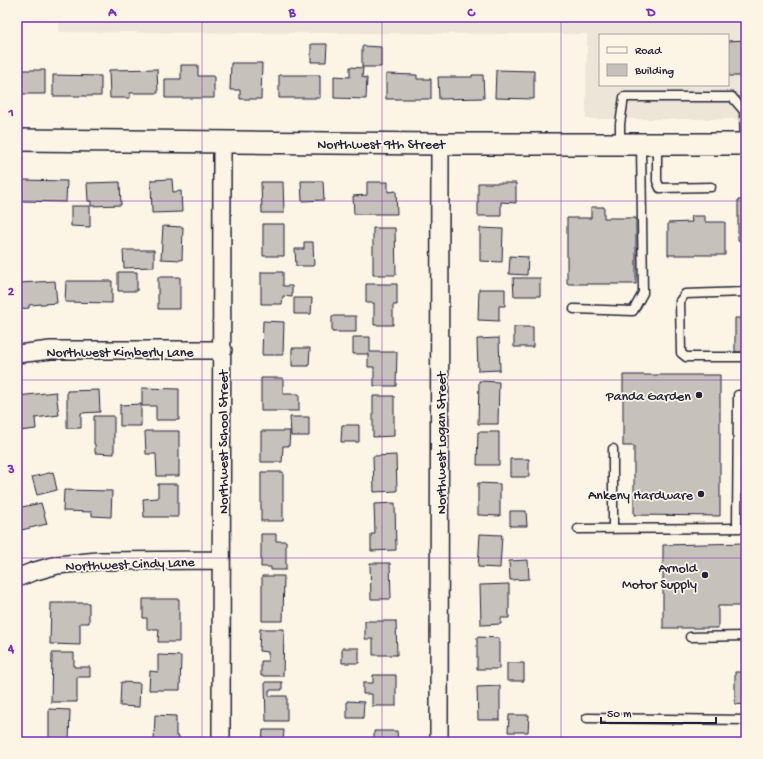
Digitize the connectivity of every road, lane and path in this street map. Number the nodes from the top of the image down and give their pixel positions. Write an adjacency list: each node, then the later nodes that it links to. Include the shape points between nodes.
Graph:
1 (17, 140): 2 (street, Northwest 9th Street)
2 (222, 142): 3 (street, Northwest 9th Street); 10 (street, Northwest School Street)
3 (440, 144): 4 (street, Northwest 9th Street); 28 (street, Northwest Logan Street)
4 (620, 144): 5 (street, Northwest 9th Street); 6 (lane, via 624,97 732,97 744,111)
5 (649, 144): 6 (street, Northwest 9th Street); 7 (lane, via 660,188); 9 (lane, via 643,293 633,311)
6 (745, 144)
7 (711, 187)
8 (746, 292): 12 (lane, via 685,294 680,300 681,353 686,357)
9 (574, 309)
10 (223, 350): 11 (street, Northwest Kimberly Lane, via 51,350); 21 (street, Northwest School Street)
11 (17, 354)
12 (746, 357)
13 (746, 395): 14 (lane, via 738,395)
14 (742, 441): 16 (lane)
15 (613, 449): 17 (lane)
16 (742, 487): 18 (lane)
17 (613, 528): 18 (lane); 20 (lane)
18 (737, 528): 19 (lane)
19 (746, 528)
20 (578, 529)
21 (221, 560): 22 (street, Northwest Cindy Lane, via 98,561 57,565); 27 (street, Northwest School Street)
22 (17, 578)
23 (746, 636): 24 (lane)
24 (690, 637)
25 (587, 718): 26 (lane)
26 (746, 720)
27 (222, 742)
28 (439, 742)

